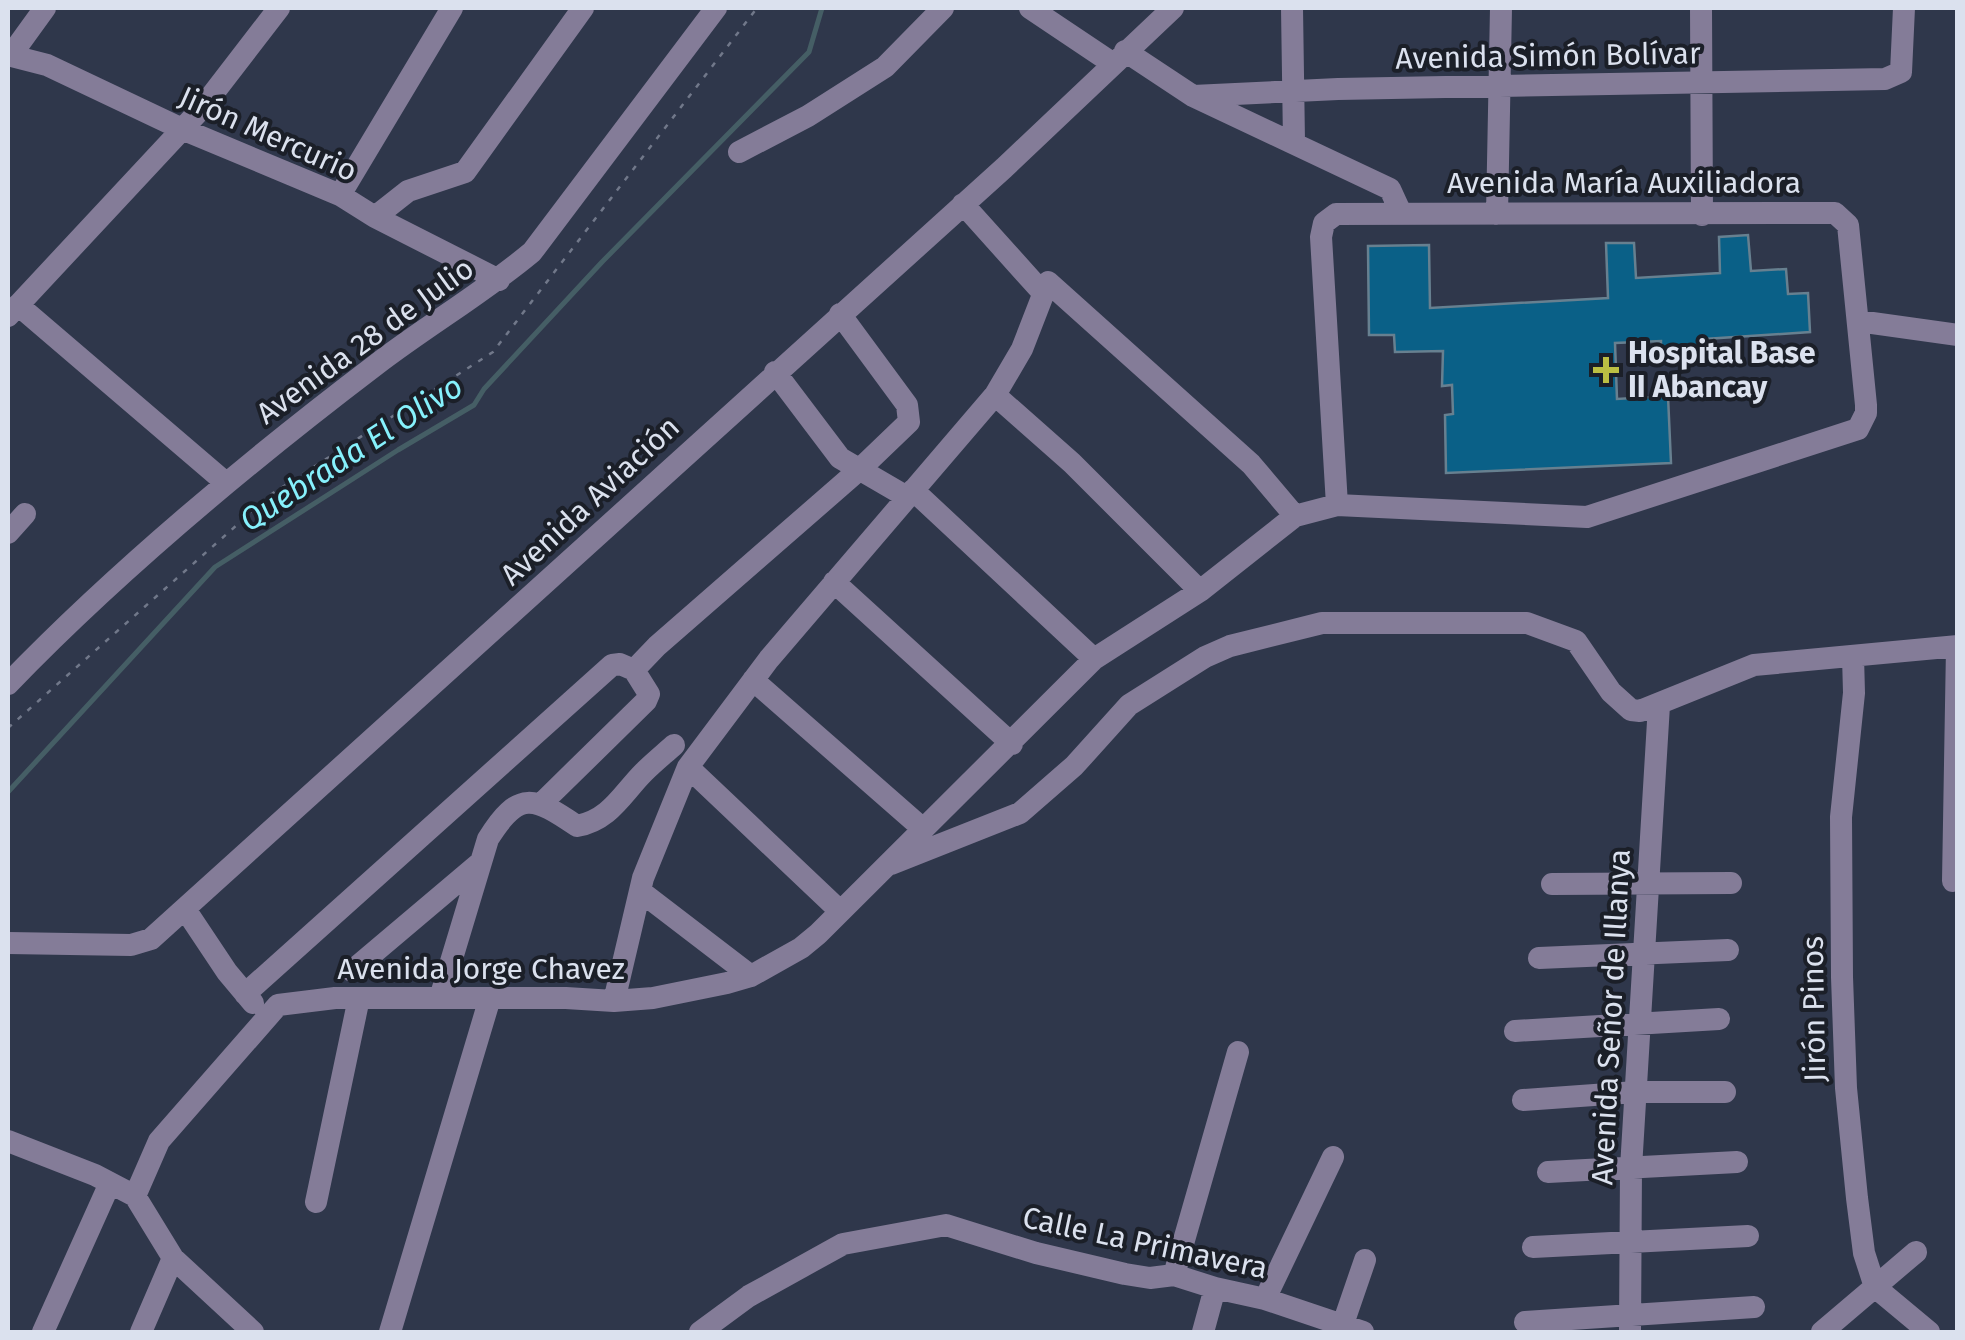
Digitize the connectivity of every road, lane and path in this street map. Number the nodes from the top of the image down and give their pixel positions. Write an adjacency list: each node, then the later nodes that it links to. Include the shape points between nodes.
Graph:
1 (45, 8): 14 (street)
2 (279, 8): 20 (street)
3 (452, 8): 23 (street)
4 (583, 8): 28 (street, via 464,172 408,191)
5 (716, 8): 29 (street, Avenida 28 de Julio, via 544,239)
6 (756, 8): 53 (path, via 493,352 272,493)
7 (943, 8): 22 (street, via 885,66)
8 (1030, 8): 15 (street)
9 (1173, 8): 15 (street, Avenida Aviación)
10 (1292, 8): 18 (street)
11 (1502, 8): 17 (street)
12 (1701, 8): 16 (street)
13 (1904, 8): 16 (street, Avenida Simón Bolívar, via 1902,72 1884,80)
14 (9, 55): 20 (street, Jirón Mercurio, via 47,65)
15 (1118, 57): 19 (street); 24 (street, Avenida Aviación)
16 (1702, 83): 17 (street, Avenida Simón Bolívar); 27 (street)
17 (1502, 86): 18 (street, Avenida Simón Bolívar); 26 (street)
18 (1292, 91): 19 (street, Avenida Simón Bolívar); 21 (street)
19 (1193, 96): 21 (street)
20 (182, 130): 23 (street, Jirón Mercurio); 31 (street)
21 (1294, 142): 25 (street, via 1390,190)
22 (739, 152)
23 (340, 195): 28 (street, Jirón Mercurio)
24 (963, 204): 30 (street); 32 (street, Avenida Aviación)
25 (1401, 213): 26 (street, Avenida María Auxiliadora); 40 (street, Avenida María Auxiliadora, via 1336,214 1324,223)
26 (1498, 214): 27 (street, Avenida María Auxiliadora)
27 (1702, 215): 33 (street, Avenida María Auxiliadora, via 1845,218)
28 (375, 218): 29 (street, Jirón Mercurio)
29 (499, 280): 38 (street, Avenida 28 de Julio, via 403,344)
30 (1043, 294): 36 (street); 42 (street, via 1048,282 1251,464)
31 (13, 311): 38 (street)
32 (840, 314): 35 (street, Avenida Aviación); 37 (street, via 910,410 909,422)
33 (1858, 320): 34 (street); 40 (street, via 1866,413 1858,429 1586,517)
34 (1958, 335)
35 (775, 372): 37 (street, via 840,458); 66 (street, Avenida Aviación)
36 (996, 395): 39 (street); 45 (street)
37 (860, 469): 39 (street); 49 (street)
38 (226, 484): 51 (street, Avenida 28 de Julio)
39 (910, 494): 44 (street); 48 (street)
40 (1337, 505): 42 (street)
41 (25, 514): 43 (street)
42 (1295, 516): 45 (street, Avenida Jorge Chavez)
43 (8, 533)
44 (834, 582): 50 (street); 54 (street)
45 (1200, 591): 48 (street, Avenida Jorge Chavez)
46 (1957, 646): 47 (street); 61 (street)
47 (1852, 656): 52 (street, via 1754,666); 102 (street, Jirón Pinos, via 1841,817 1843,1033 1856,1198)
48 (1094, 659): 54 (street, Avenida Jorge Chavez)
49 (634, 670): 57 (street, via 648,699); 74 (street, via 612,665)
50 (753, 680): 56 (street); 58 (street)
51 (8, 684)
52 (1659, 704): 60 (street, via 1631,710 1576,641 1527,622 1295,628 1205,657 1129,706 1020,813); 62 (street, Avenida Señor de Illanya)
53 (8, 728)
54 (1012, 744): 58 (street, Avenida Jorge Chavez)
55 (674, 745): 57 (street, via 592,823 577,826)
56 (688, 768): 65 (street); 67 (street)
57 (542, 802): 59 (street, via 512,809 488,839)
58 (922, 828): 60 (street, Avenida Jorge Chavez)
59 (481, 862): 72 (street); 76 (street)
60 (883, 867): 67 (street, Avenida Jorge Chavez)
61 (1952, 880)
62 (1650, 882): 63 (street); 64 (street); 70 (street, Avenida Señor de Illanya)
63 (1731, 883)
64 (1552, 884)
65 (640, 890): 73 (street); 78 (street)
66 (186, 909): 68 (street, Avenida Aviación, via 132,946); 74 (street)
67 (840, 911): 73 (street, Avenida Jorge Chavez, via 801,948)
68 (8, 942)
69 (1728, 950): 70 (street)
70 (1646, 952): 71 (street); 81 (street, Avenida Señor de Illanya)
71 (1540, 958)
72 (352, 971)
73 (750, 976): 78 (street, Avenida Jorge Chavez)
74 (245, 994): 79 (street)
75 (359, 998): 76 (street, Avenida Jorge Chavez); 79 (street, Avenida Jorge Chavez, via 278,1004); 94 (street)
76 (440, 998): 77 (street, Avenida Jorge Chavez)
77 (490, 998): 78 (street, Avenida Jorge Chavez); 112 (street)
78 (614, 1002)
79 (264, 1017): 93 (street, via 159,1141)
80 (1720, 1019): 81 (street)
81 (1640, 1024): 82 (street); 84 (street, Avenida Señor de Illanya)
82 (1515, 1030)
83 (1238, 1052): 101 (street)
84 (1636, 1092): 85 (street); 86 (street); 90 (street, Avenida Señor de Illanya)
85 (1726, 1092)
86 (1523, 1100)
87 (8, 1140): 92 (street)
88 (1333, 1157): 104 (street)
89 (1737, 1162): 90 (street)
90 (1631, 1168): 91 (street); 96 (street, Avenida Señor de Illanya)
91 (1548, 1172)
92 (110, 1183): 93 (street); 110 (street)
93 (135, 1196): 99 (street)
94 (316, 1202)
95 (1748, 1236): 96 (street)
96 (1630, 1242): 97 (street); 107 (street, Avenida Señor de Illanya)
97 (1534, 1247)
98 (1916, 1252): 102 (street)
99 (173, 1258): 109 (street); 111 (street)
100 (1365, 1260): 108 (street)
101 (1174, 1274): 103 (street, Calle La Primavera); 113 (street, Calle La Primavera, via 1126,1274 946,1224 843,1244)
102 (1875, 1287): 115 (street); 116 (street)
103 (1215, 1288): 104 (street, Calle La Primavera); 114 (street)
104 (1264, 1299): 108 (street, Calle La Primavera)
105 (1754, 1307): 107 (street)
106 (1525, 1322): 107 (street)
107 (1630, 1324)
108 (1353, 1328)
109 (246, 1329)
110 (43, 1332)
111 (141, 1332)
112 (390, 1332)
113 (700, 1332)
114 (1204, 1332)
115 (1822, 1332)
116 (1928, 1332)

